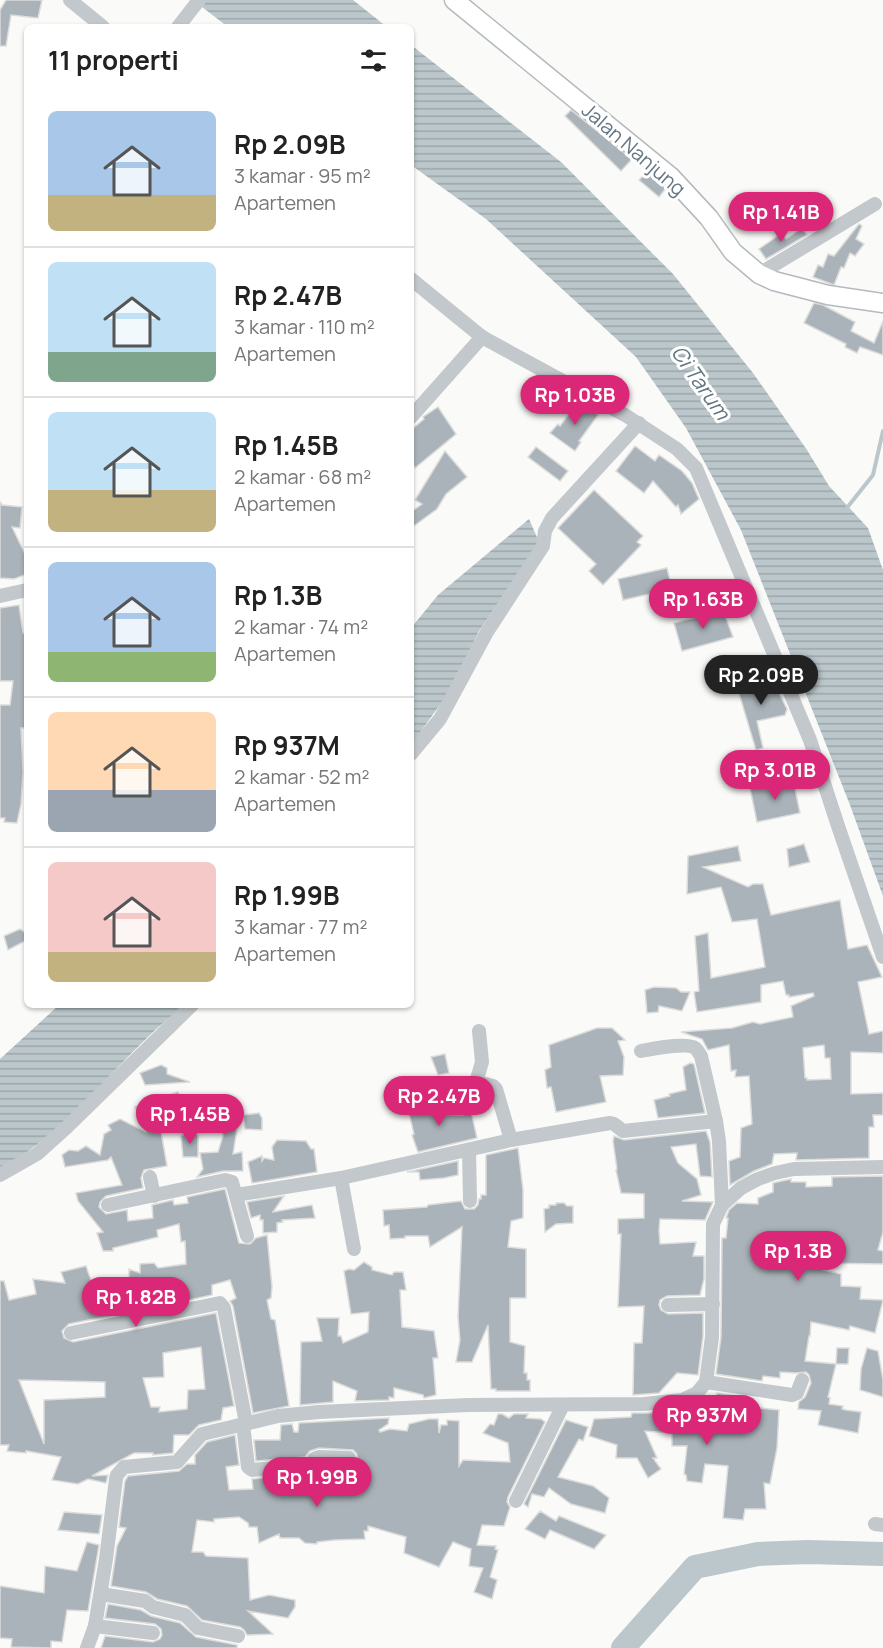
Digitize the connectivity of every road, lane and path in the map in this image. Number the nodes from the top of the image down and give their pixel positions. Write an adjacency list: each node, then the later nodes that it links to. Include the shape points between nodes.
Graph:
1 (70, 0): 4 (street)
2 (199, 0): 5 (street)
3 (454, 0): 7 (main road, Jalan Nanjung, via 670,177 709,218 733,252)
4 (99, 24)
5 (180, 24)
6 (875, 204): 7 (street)
7 (759, 274): 9 (main road, Jalan Nanjung, via 828,295)
8 (414, 281): 10 (street)
9 (883, 303)
10 (482, 337): 11 (street); 12 (street)
11 (414, 414)
12 (639, 423): 15 (street, via 552,518 543,546 487,632 440,719); 16 (street, via 677,449 696,468 810,740)
13 (24, 591): 14 (street)
14 (0, 597)
15 (414, 750)
16 (883, 957)
17 (189, 1008): 24 (street, via 37,1154)
18 (479, 1031): 21 (street, via 482,1062 477,1079 496,1089)
19 (641, 1051): 20 (street, via 689,1046 697,1049)
20 (716, 1121): 21 (street, via 623,1131 610,1123); 31 (street)
21 (511, 1140): 22 (street)
22 (469, 1150): 26 (street); 29 (street)
23 (883, 1167): 31 (street, via 775,1173 741,1188)
24 (0, 1175)
25 (150, 1177): 28 (street)
26 (341, 1178): 27 (street); 33 (street)
27 (236, 1195): 28 (street, via 232,1182 225,1180); 32 (street)
28 (153, 1197): 30 (street)
29 (471, 1201)
30 (108, 1205)
31 (722, 1205): 34 (street, via 713,1224)
32 (247, 1236)
33 (354, 1249)
34 (713, 1304): 35 (street); 38 (street)
35 (668, 1305)
36 (71, 1333): 40 (street, via 220,1303)
37 (802, 1380): 38 (street, via 792,1395)
38 (706, 1382): 39 (street, via 693,1395 670,1402)
39 (563, 1405): 40 (street, via 319,1412); 42 (street)
40 (245, 1423): 41 (street, via 248,1467 252,1470 312,1465 319,1457); 43 (street, via 198,1436 177,1462 124,1467 117,1475)
41 (349, 1458)
42 (516, 1501)
43 (101, 1594): 44 (street); 46 (street, via 145,1601 153,1607 185,1615 198,1628)
44 (95, 1626): 45 (street); 47 (street)
45 (153, 1633)
46 (238, 1636)
47 (87, 1648)

